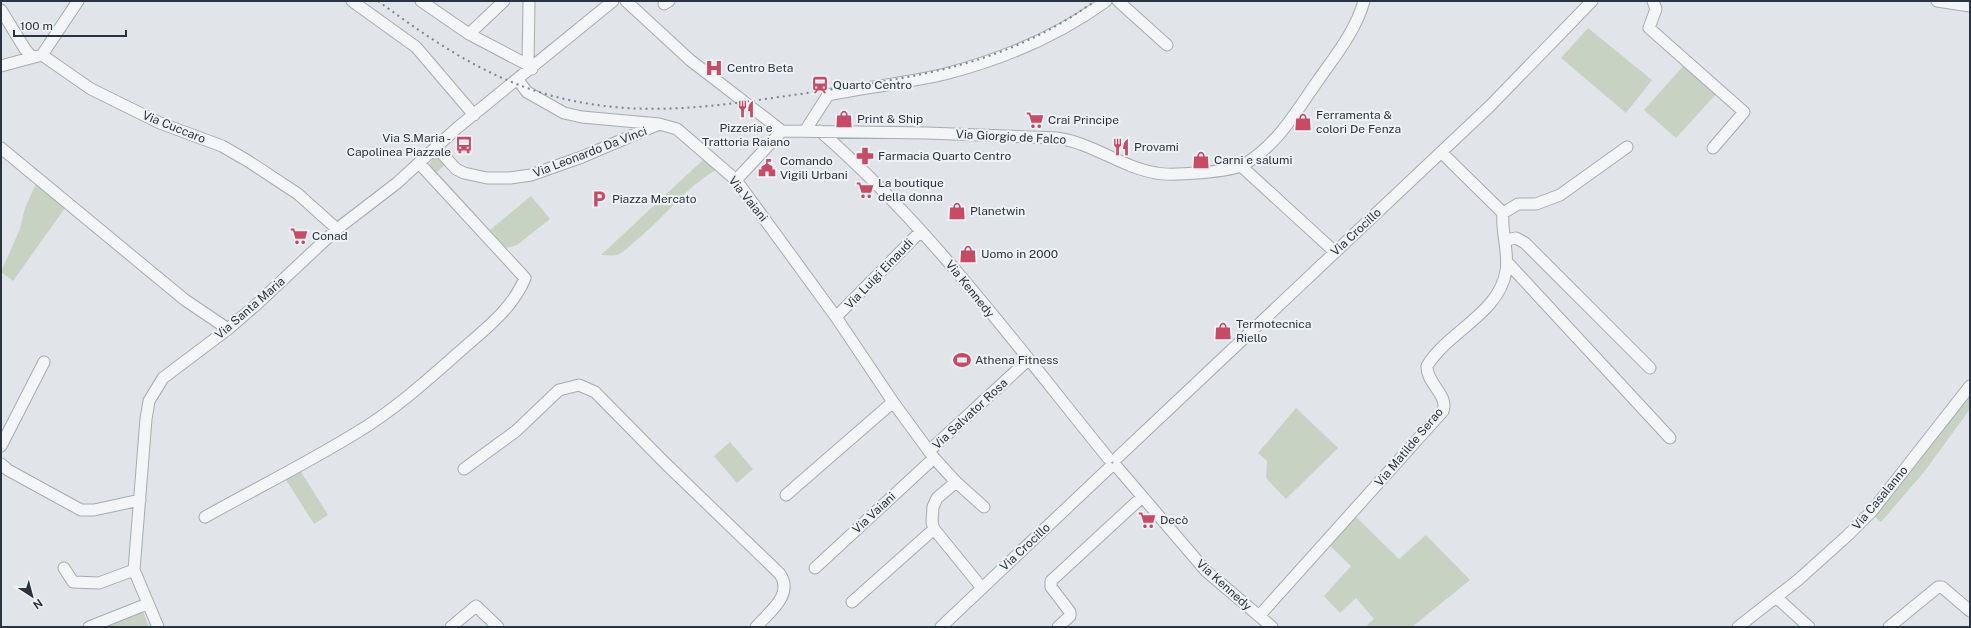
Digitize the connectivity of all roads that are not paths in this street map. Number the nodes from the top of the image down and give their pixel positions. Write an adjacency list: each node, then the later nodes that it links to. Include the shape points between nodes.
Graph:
1 (78, 1): 18 (street)
2 (352, 1): 22 (street, via 416,47)
3 (504, 1): 16 (street)
4 (529, 1): 20 (street)
5 (613, 1): 20 (street, Via Santa Maria)
6 (626, 1): 24 (street, via 690,60)
7 (1106, 1): 25 (street, via 1065,27 1015,52 917,80 828,95)
8 (1118, 1): 17 (street)
9 (1364, 1): 33 (street, Via Giorgio de Falco, via 1348,38 1285,127 1265,150)
10 (1592, 1): 31 (street, Via Crocillo, via 1490,106)
11 (1653, 1): 30 (street, via 1656,9 1649,28 1744,112)
12 (1937, 1): 14 (street)
13 (425, 2): 16 (street)
14 (1970, 6)
15 (1, 10): 18 (street, Via Cuccaro, via 25,49)
16 (469, 34): 20 (street)
17 (1167, 45)
18 (37, 56): 19 (street); 36 (street, Via Cuccaro, via 91,89 160,123 222,146 298,194)
19 (1, 66)
20 (530, 67): 21 (street, Via Santa Maria)
21 (518, 80): 22 (street, Via Santa Maria); 23 (street, Via Vaiani, via 527,92 564,112 582,117)
22 (474, 115): 29 (street, Via Santa Maria)
23 (659, 124): 29 (street, Via Leonardo Da Vinci, via 582,156 529,175 510,178 488,178 464,173 452,165); 34 (street, Via Vaiani, via 685,135)
24 (782, 131): 25 (street, Via Giorgio de Falco); 34 (street)
25 (805, 131): 26 (street, Via Giorgio de Falco)
26 (820, 131): 33 (street, Via Giorgio de Falco, via 1062,138 1074,140 1123,162 1157,173 1198,172); 37 (street, Via Kennedy, via 858,164)
27 (1627, 147): 35 (street, via 1560,195 1536,204 1518,204)
28 (1, 148): 42 (street, via 185,300)
29 (437, 148): 32 (street, Via Santa Maria)
30 (1713, 148)
31 (1441, 152): 35 (street); 39 (street, Via Crocillo)
32 (419, 163): 36 (street, Via Santa Maria); 59 (street, via 525,278 520,290 494,321 388,410 357,432)
33 (1241, 166): 39 (street)
34 (736, 180): 41 (street, Via Vaiani)
35 (1503, 213): 38 (street, Via Matilde Serao, via 1502,228)
36 (337, 229): 42 (street, Via Santa Maria)
37 (921, 231): 41 (street, Via Luigi Einaudi); 43 (street, Via Kennedy)
38 (1506, 240): 40 (street, Via Matilde Serao); 45 (street, via 1516,238 1525,242)
39 (1335, 252): 51 (street, Via Crocillo)
40 (1507, 262): 48 (street); 69 (street, Via Matilde Serao, via 1498,295 1427,366 1430,379 1444,401 1443,411)
41 (836, 318): 47 (street, Via Vaiani)
42 (228, 329): 57 (street, Via Santa Maria, via 163,378 153,395 144,431)
43 (1028, 360): 50 (street, Via Salvator Rosa); 51 (street, Via Kennedy)
44 (44, 362): 49 (street)
45 (1650, 368)
46 (1970, 386): 65 (street, Via Casalanno, via 1872,510 1848,535)
47 (892, 402): 50 (street, Via Vaiani); 55 (street)
48 (1670, 438)
49 (1, 446)
50 (932, 455): 54 (street, Via Vaiani); 62 (street, Via Vaiani)
51 (1113, 463): 56 (street, Via Kennedy); 64 (street, Via Crocillo)
52 (1, 464): 57 (street, via 81,510 94,510)
53 (464, 469): 74 (street, via 516,431 559,390 579,385 595,392 780,574 785,586 782,598)
54 (956, 482): 58 (street, Via Vaiani); 60 (street, via 939,495 935,502 932,516)
55 (786, 495)
56 (1142, 497): 69 (street, Via Kennedy, via 1206,571); 76 (street, via 1051,581 1051,587 1070,612 1070,616)
57 (140, 500): 63 (street, Via Santa Maria)
58 (984, 507)
59 (205, 517)
60 (934, 528): 64 (street); 66 (street)
61 (64, 568): 63 (street, via 73,582 99,583)
62 (815, 568)
63 (134, 570): 67 (street, Via Santa Maria)
64 (982, 588): 75 (street, Via Crocillo)
65 (1776, 597): 78 (street, Via Casalanno); 79 (street)
66 (852, 602)
67 (148, 604): 70 (street); 71 (street, Via Santa Maria)
68 (1970, 611): 80 (street, via 1942,587 1938,587)
69 (1259, 616): 77 (street, Via Kennedy)
70 (89, 627)
71 (158, 627)
72 (451, 627): 73 (street, via 476,606)
73 (498, 627)
74 (756, 627)
75 (941, 627)
76 (1058, 627)
77 (1272, 627)
78 (1738, 627)
79 (1809, 627)
80 (1889, 627)

